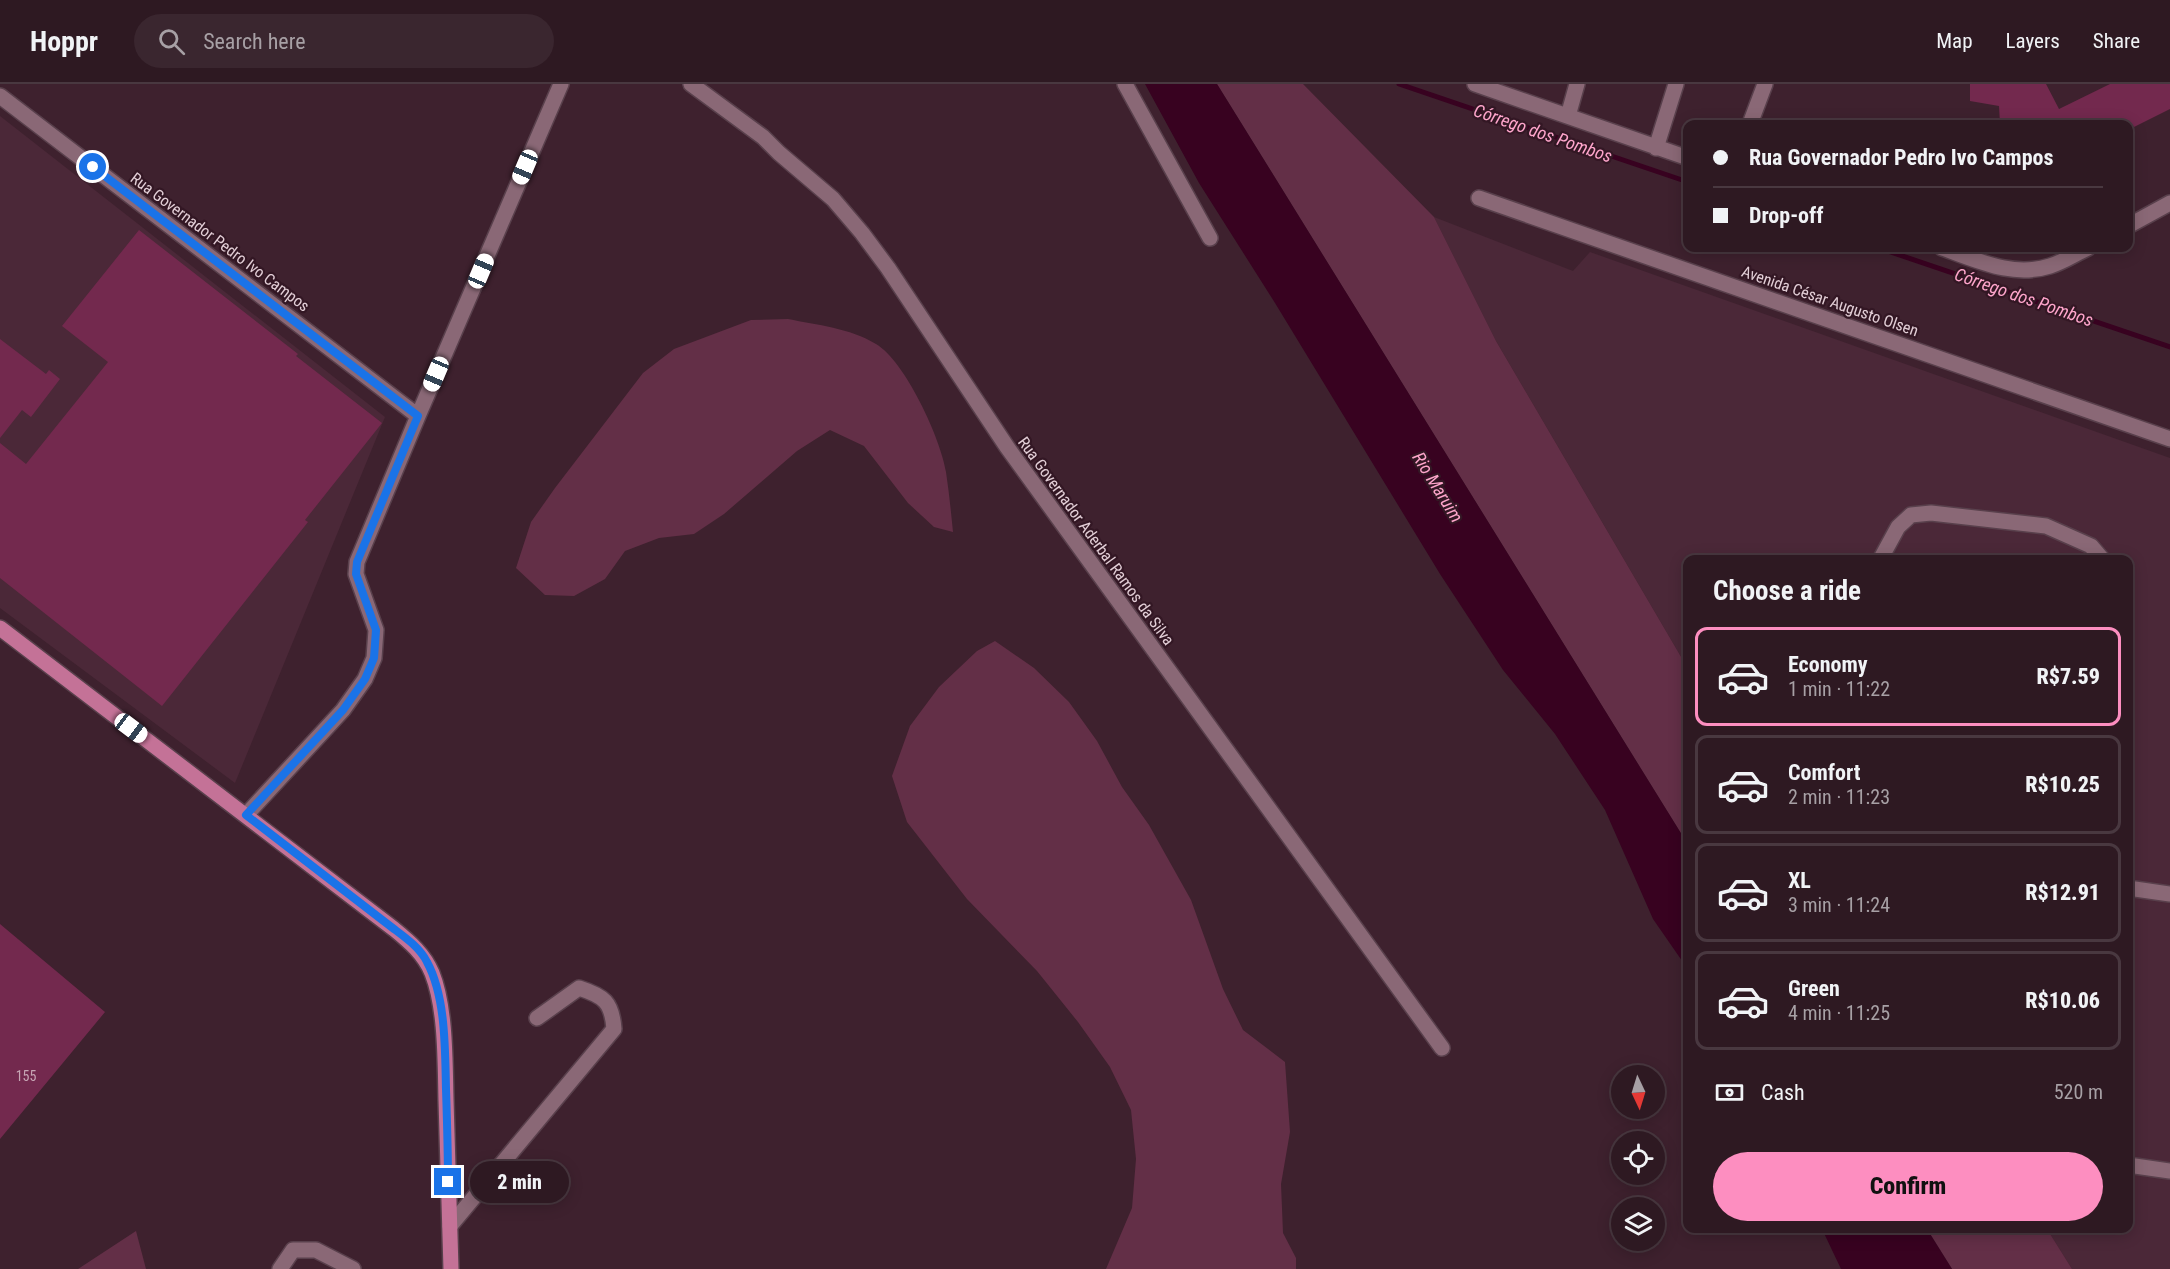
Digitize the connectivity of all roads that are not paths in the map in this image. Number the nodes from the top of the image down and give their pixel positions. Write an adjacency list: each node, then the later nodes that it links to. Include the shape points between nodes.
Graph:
1 (561, 84): 19 (street)
2 (691, 84): 28 (street, Rua Governador Aderbal Ramos da Silva, via 763,137 833,199 862,233 1020,466)
3 (1125, 84): 16 (street)
4 (1475, 84): 9 (street)
5 (1578, 84): 9 (street)
6 (1676, 84): 11 (street)
7 (1765, 84): 10 (street)
8 (0, 96): 19 (street, Rua Governador Pedro Ivo Campos)
9 (1568, 116): 11 (street)
10 (1752, 120)
11 (1656, 147): 12 (street)
12 (1683, 156)
13 (1479, 198): 20 (street, Avenida César Augusto Olsen)
14 (2170, 203): 15 (street)
15 (2133, 223)
16 (1210, 238)
17 (1954, 252): 18 (street, via 2019,271 2050,266)
18 (2080, 252)
19 (418, 416): 24 (street, via 357,562 356,574 376,630 374,658 365,679 343,710)
20 (2170, 439)
21 (1883, 555): 22 (street, via 1898,527 1911,515 1931,513 2046,526 2091,546)
22 (2099, 555)
23 (0, 628): 24 (main road)
24 (246, 815): 31 (main road, via 394,929 426,959 437,990 445,1051)
25 (2133, 889): 26 (street)
26 (2170, 894)
27 (537, 1018): 31 (street, via 579,988 600,995 613,1014 614,1029)
28 (1442, 1048)
29 (2133, 1166): 30 (street)
30 (2170, 1170)
31 (450, 1226): 34 (main road)
32 (280, 1269): 33 (street, via 293,1250 316,1250)
33 (353, 1269)
34 (451, 1269)

